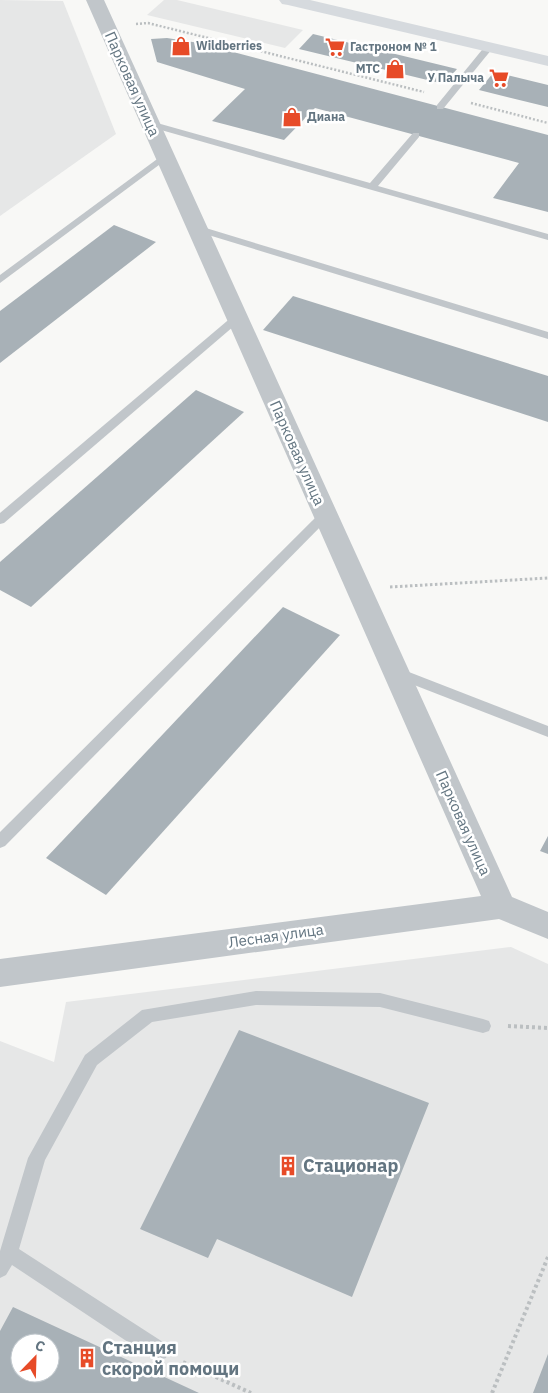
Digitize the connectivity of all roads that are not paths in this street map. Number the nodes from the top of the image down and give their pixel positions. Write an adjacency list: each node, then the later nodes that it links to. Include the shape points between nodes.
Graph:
1 (95, 0): 6 (street, Парковая улица)
2 (288, 0): 3 (main road)
3 (489, 47): 4 (main road); 5 (lane)
4 (548, 60)
5 (440, 107)
6 (150, 124): 8 (street, Парковая улица); 9 (lane)
7 (416, 135): 9 (lane)
8 (164, 156): 10 (street, Парковая улица); 12 (lane)
9 (372, 187): 11 (lane)
10 (196, 228): 13 (street, Парковая улица); 14 (lane)
11 (548, 237)
12 (0, 280)
13 (237, 318): 15 (street, Парковая улица); 16 (lane)
14 (548, 336)
15 (325, 515): 17 (street, Парковая улица); 19 (lane)
16 (0, 520)
17 (395, 672): 18 (lane); 20 (street, Парковая улица)
18 (548, 732)
19 (0, 842)
20 (501, 906): 21 (street); 22 (street, Лесная улица)
21 (548, 926)
22 (0, 972)
23 (483, 1026): 24 (lane, via 380,1000 256,998 148,1015 92,1060 37,1158)
24 (9, 1253): 25 (lane); 26 (lane)
25 (0, 1269)
26 (159, 1351)

